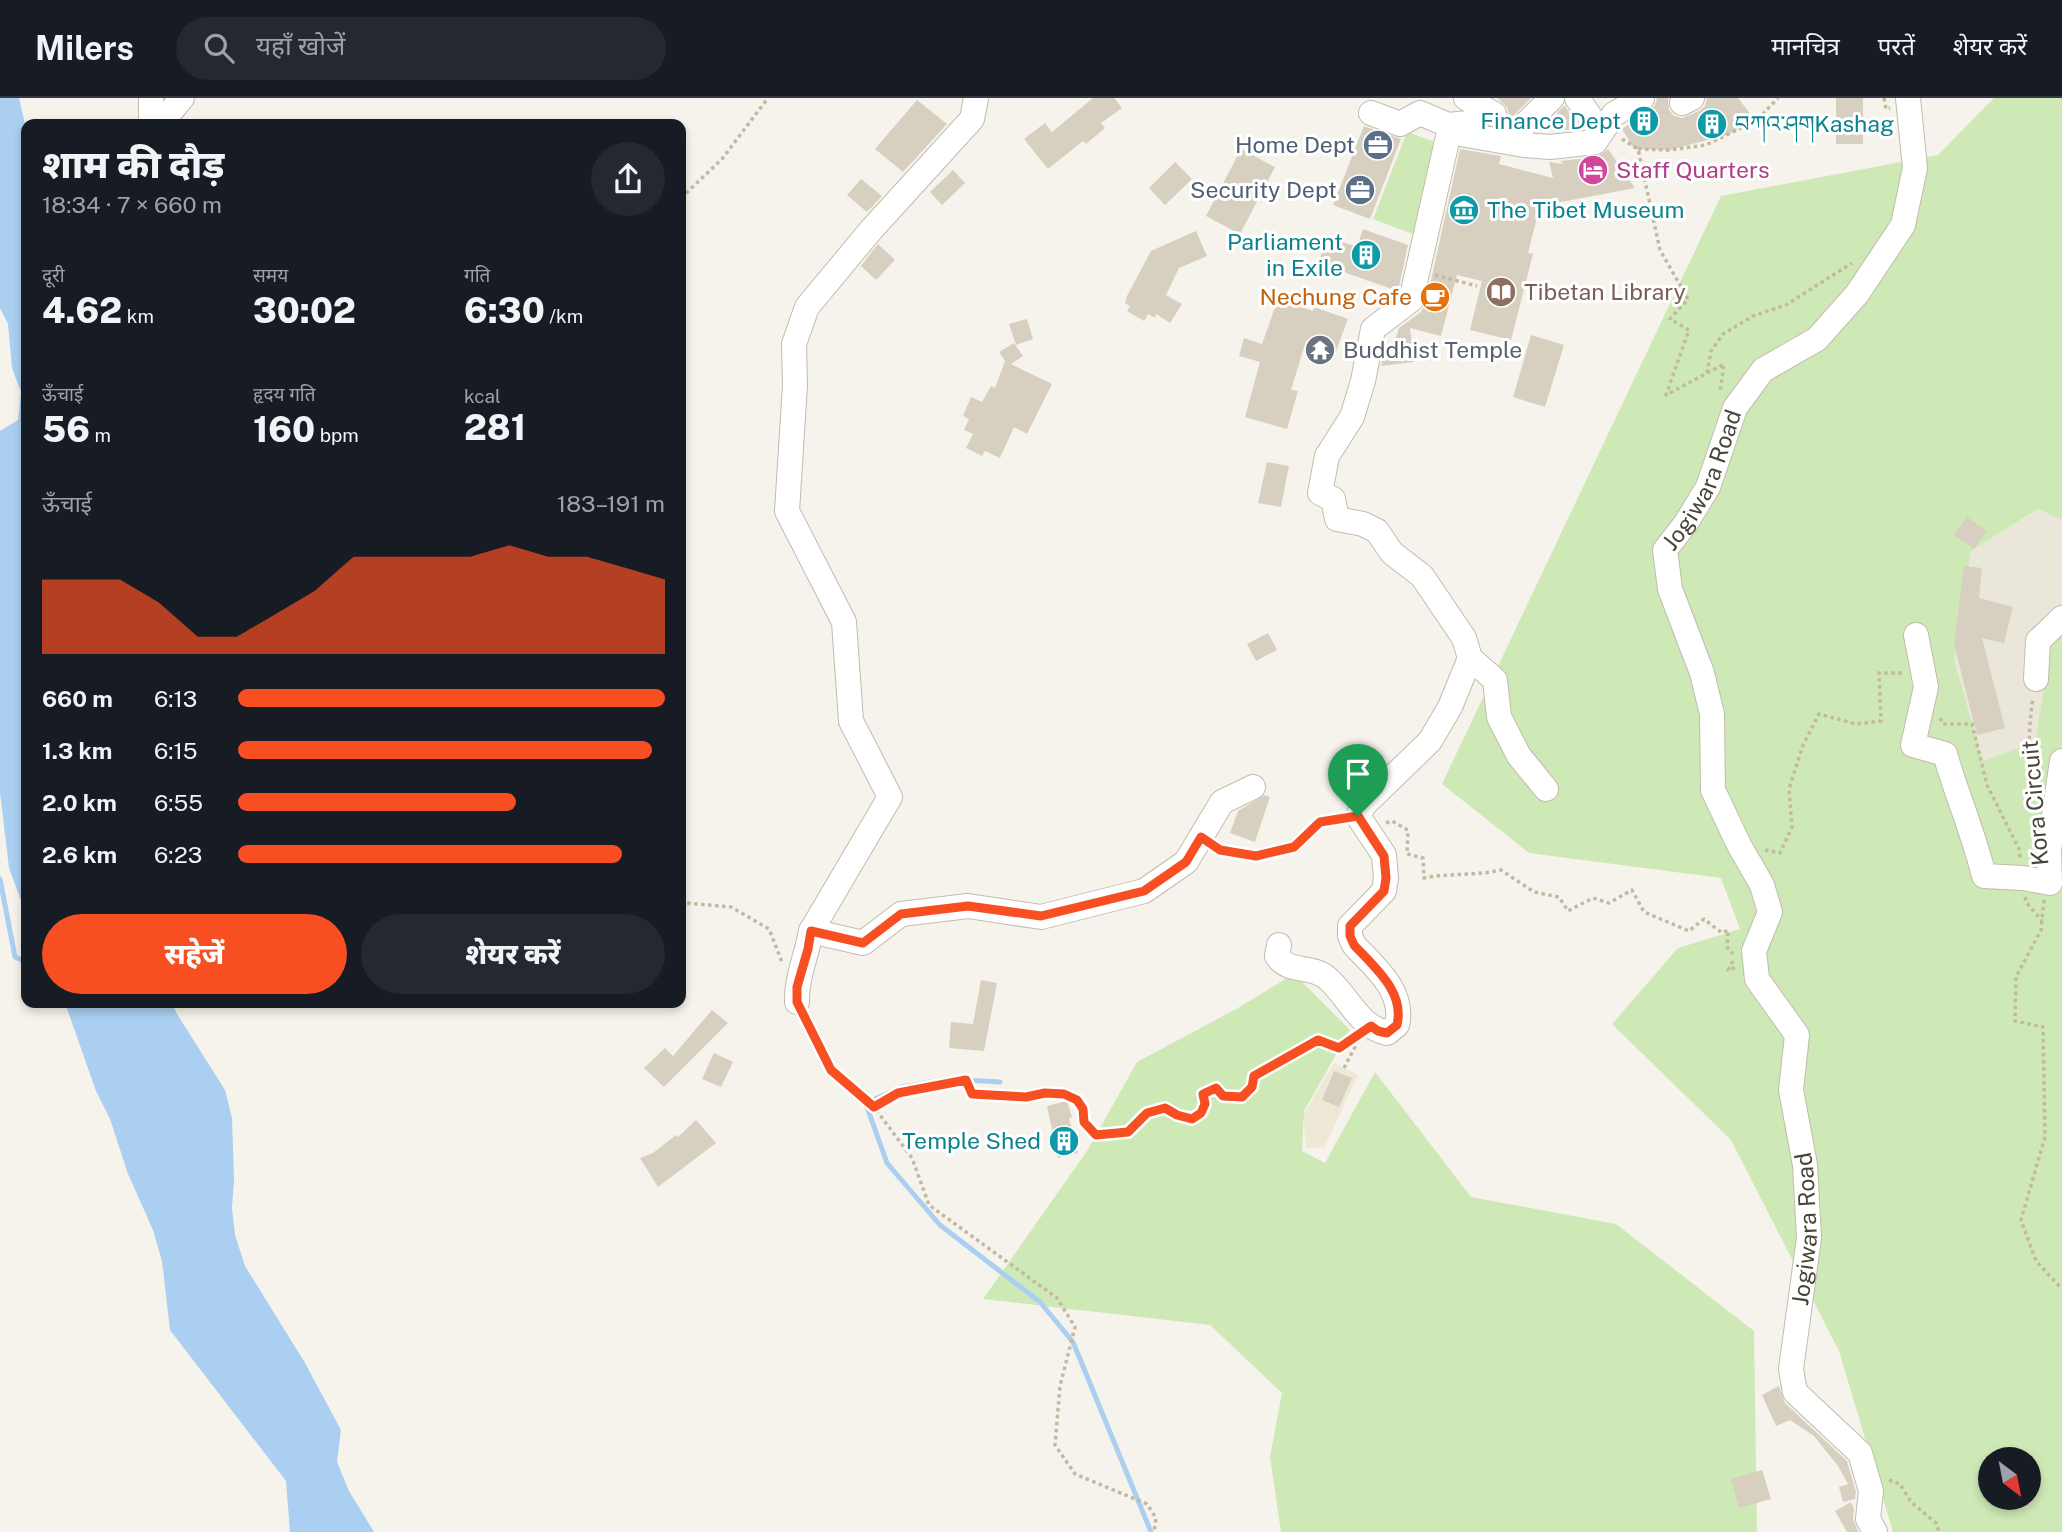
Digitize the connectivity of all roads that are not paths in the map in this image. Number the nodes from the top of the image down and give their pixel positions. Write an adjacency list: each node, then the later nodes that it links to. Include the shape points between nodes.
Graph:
1 (151, 98): 10 (street)
2 (182, 98): 11 (street)
3 (976, 98): 21 (street, via 972,119 807,307 794,344 787,511 844,622 851,721 890,797)
4 (1465, 98): 9 (street, via 1491,118 1448,125 1420,113 1400,124)
5 (1552, 98): 13 (street)
6 (1577, 98): 12 (street)
7 (1642, 98): 12 (street, via 1614,114)
8 (1910, 100): 24 (street, Jogiwara Road, via 1915,168 1903,225 1857,294 1817,340 1763,370 1735,408 1708,487 1665,550 1670,589 1702,673 1712,714 1713,790 1762,885 1770,912 1754,951 1757,979 1797,1035 1791,1090 1805,1165 1809,1238 1791,1369 1795,1392 1860,1453 1871,1491 1868,1519)
9 (1371, 113)
10 (151, 119)
11 (164, 119)
12 (1601, 132): 16 (street, via 1595,142 1550,146 1449,132 1411,300 1373,329 1352,417 1327,456 1320,493 1333,499 1337,519 1377,531 1392,553 1422,576 1464,638)
13 (1520, 134)
14 (2062, 618): 17 (street, via 2038,641)
15 (1916, 635): 18 (street, via 1925,692 1913,745 1945,754 1984,876 2050,883 2049,850)
16 (1470, 658): 20 (street, via 1494,680 1499,717 1519,756); 22 (street, via 1430,741 1358,816 1384,856 1386,878 1384,891 1350,926 1350,936 1394,993 1399,1004 1397,1025 1387,1033 1378,1031 1362,1020 1324,975 1281,962)
17 (2036, 679)
18 (2062, 761)
19 (1254, 788): 21 (street, via 1222,802 1186,862 1144,891 1041,916 968,906 901,914 863,943)
20 (1546, 789)
21 (811, 931): 23 (street)
22 (1279, 945)
23 (797, 1002)
24 (1875, 1532)

